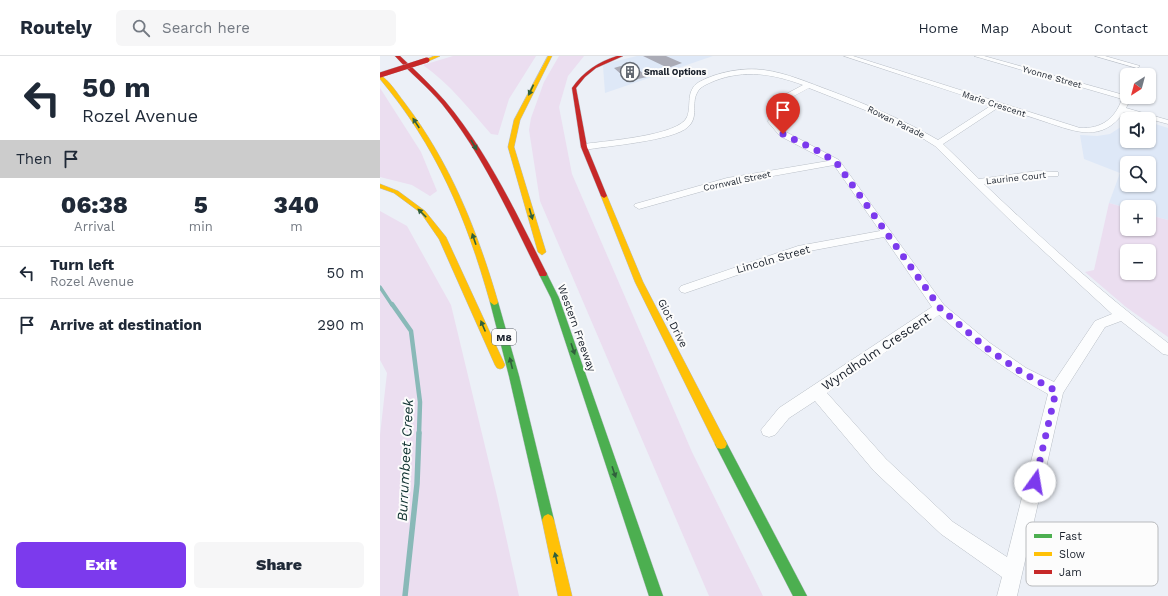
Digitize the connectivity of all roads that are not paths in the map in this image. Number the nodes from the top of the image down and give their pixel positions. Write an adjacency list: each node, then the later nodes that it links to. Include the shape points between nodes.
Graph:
1 (397, 56): 25 (main road, Western Freeway, one-way to 25, via 452,112 470,138 497,184)
2 (438, 56): 9 (main road, bridge)
3 (550, 56): 25 (main road, one-way to 25, via 517,120 511,148)
4 (621, 56): 17 (main road, Giot Drive, via 606,60 586,71 574,88)
5 (847, 56): 13 (street, Marie Crescent)
6 (977, 56): 11 (street, Yvonne Street)
7 (1098, 56): 8 (street, via 1138,63)
8 (1136, 68)
9 (380, 76): 31 (main road, M8, one-way to 9, via 495,301 467,219 434,149 398,96)
10 (809, 85): 16 (street, Rowan Parade, via 878,112 918,131); 17 (street, Rowan Parade, via 765,72 724,75 701,84 693,93 691,117 685,126 669,134); 18 (street, via 776,103 772,122 783,134)
11 (1120, 95)
12 (1125, 104): 14 (street)
13 (997, 105): 14 (street, Marie Crescent, via 1069,128 1088,131 1102,129); 16 (street)
14 (1123, 109): 15 (street)
15 (1168, 122)
16 (938, 144): 20 (street, Rowan Parade)
17 (584, 147): 36 (main road, Giot Drive, via 639,282)
18 (836, 162): 22 (street, Cornwall Street, via 727,181); 23 (street)
19 (1055, 174): 20 (street, Laurine Court)
20 (976, 182): 27 (street, Rowan Parade)
21 (380, 186): 31 (main road, one-way to 21, via 444,239 423,212 396,192)
22 (639, 206)
23 (887, 233): 24 (street, Lincoln Street, via 802,249); 26 (street)
24 (686, 289)
25 (555, 298): 35 (main road, Western Freeway, one-way to 35)
26 (940, 308): 29 (street, via 985,347 1021,372); 30 (street, Wyndholm Crescent)
27 (1122, 315): 28 (street, Rowan Parade); 29 (street, via 1100,324)
28 (1168, 350)
29 (1056, 391): 33 (street)
30 (817, 392): 32 (street, via 784,413); 33 (street, Wyndholm Crescent, via 880,465 947,528)
31 (526, 427): 34 (main road, M8, one-way to 31)
32 (769, 430)
33 (1013, 573): 37 (street)
34 (565, 596)
35 (656, 596)
36 (800, 596)
37 (1008, 596)

